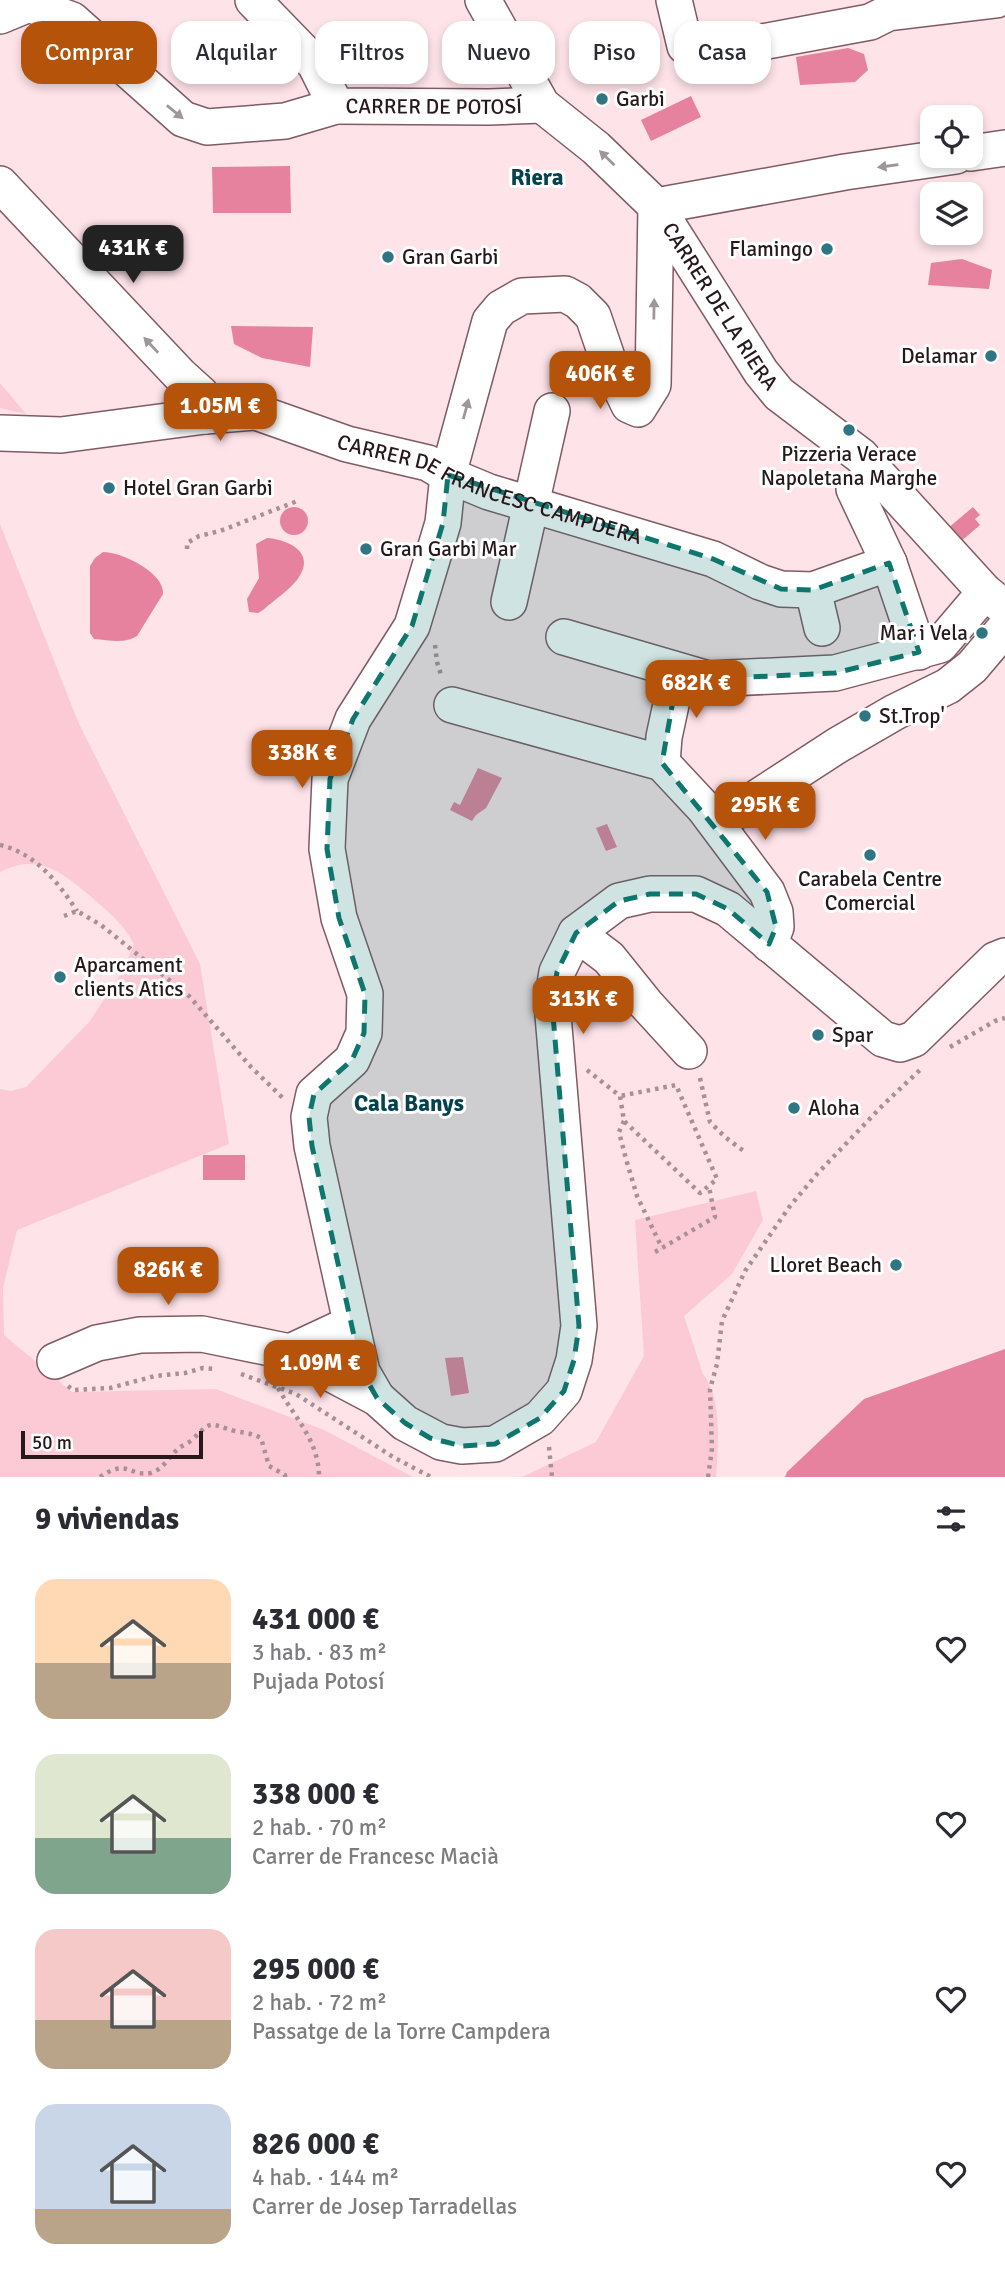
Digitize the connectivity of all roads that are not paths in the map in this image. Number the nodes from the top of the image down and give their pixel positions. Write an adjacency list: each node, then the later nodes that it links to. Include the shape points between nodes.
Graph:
1 (14, 0): 7 (street)
2 (253, 0): 9 (street, CARRER DE POTOSÍ, via 315,64)
3 (484, 0): 8 (street, CARRER DE LA RIERA)
4 (674, 0): 6 (street, via 685,46 697,54 870,22)
5 (996, 0): 6 (street)
6 (890, 6)
7 (0, 15): 9 (street, one-way to 9, via 29,4 72,20 183,119 207,127 285,121)
8 (542, 105): 9 (street, CARRER DE POTOSÍ); 14 (street, CARRER DE LA RIERA, one-way to 8, via 596,148)
9 (336, 106)
10 (1005, 148): 11 (street)
11 (983, 151)
12 (920, 161): 14 (street, one-way to 14)
13 (0, 184): 16 (street, one-way to 13, via 201,394)
14 (656, 206): 18 (street, one-way to 14, via 490,321 522,296 565,294 593,316 610,366 629,405 638,410 653,385); 23 (street, CARRER DE LA RIERA, via 779,394 861,456)
15 (552, 411): 20 (street)
16 (205, 416): 17 (street, CARRER DE FRANCESC CAMPDERA, via 61,435); 18 (street, CARRER DE FRANCESC CAMPDERA, via 256,412 347,444 428,463)
17 (0, 433)
18 (448, 475): 20 (street, CARRER DE FRANCESC CAMPDERA); 37 (street, via 443,523 412,626 353,719 330,779 327,849 339,918 365,994 364,1033 352,1060 314,1094 309,1117)
19 (854, 489): 21 (street)
20 (532, 505): 22 (street, CARRER DE FRANCESC CAMPDERA, via 713,559 781,589); 24 (street)
21 (889, 563): 22 (street, CARRER DE FRANCESC CAMPDERA); 27 (street)
22 (813, 590): 29 (street)
23 (995, 600): 27 (street, via 940,645)
24 (509, 602)
25 (1005, 628): 32 (street, via 972,667 948,686 838,745)
26 (564, 637): 28 (street)
27 (919, 652): 29 (street)
28 (678, 672): 29 (street, via 708,679); 31 (street)
29 (835, 673)
30 (452, 705): 31 (street)
31 (662, 763): 34 (street, via 704,807 767,892 776,927)
32 (735, 812)
33 (576, 933): 34 (street, via 619,901 650,894 696,894 728,909); 36 (street, via 609,958); 40 (street, via 557,972 552,1003 579,1326 564,1391 540,1418 495,1444 462,1446 430,1438)
34 (769, 944): 35 (street, via 883,1039 900,1044 914,1039 995,960)
35 (1005, 956)
36 (687, 1066)
37 (350, 1324): 38 (street); 40 (street, via 362,1372)
38 (290, 1352): 39 (street, via 202,1334 140,1335 97,1343); 40 (street)
39 (55, 1361)
40 (377, 1398)

